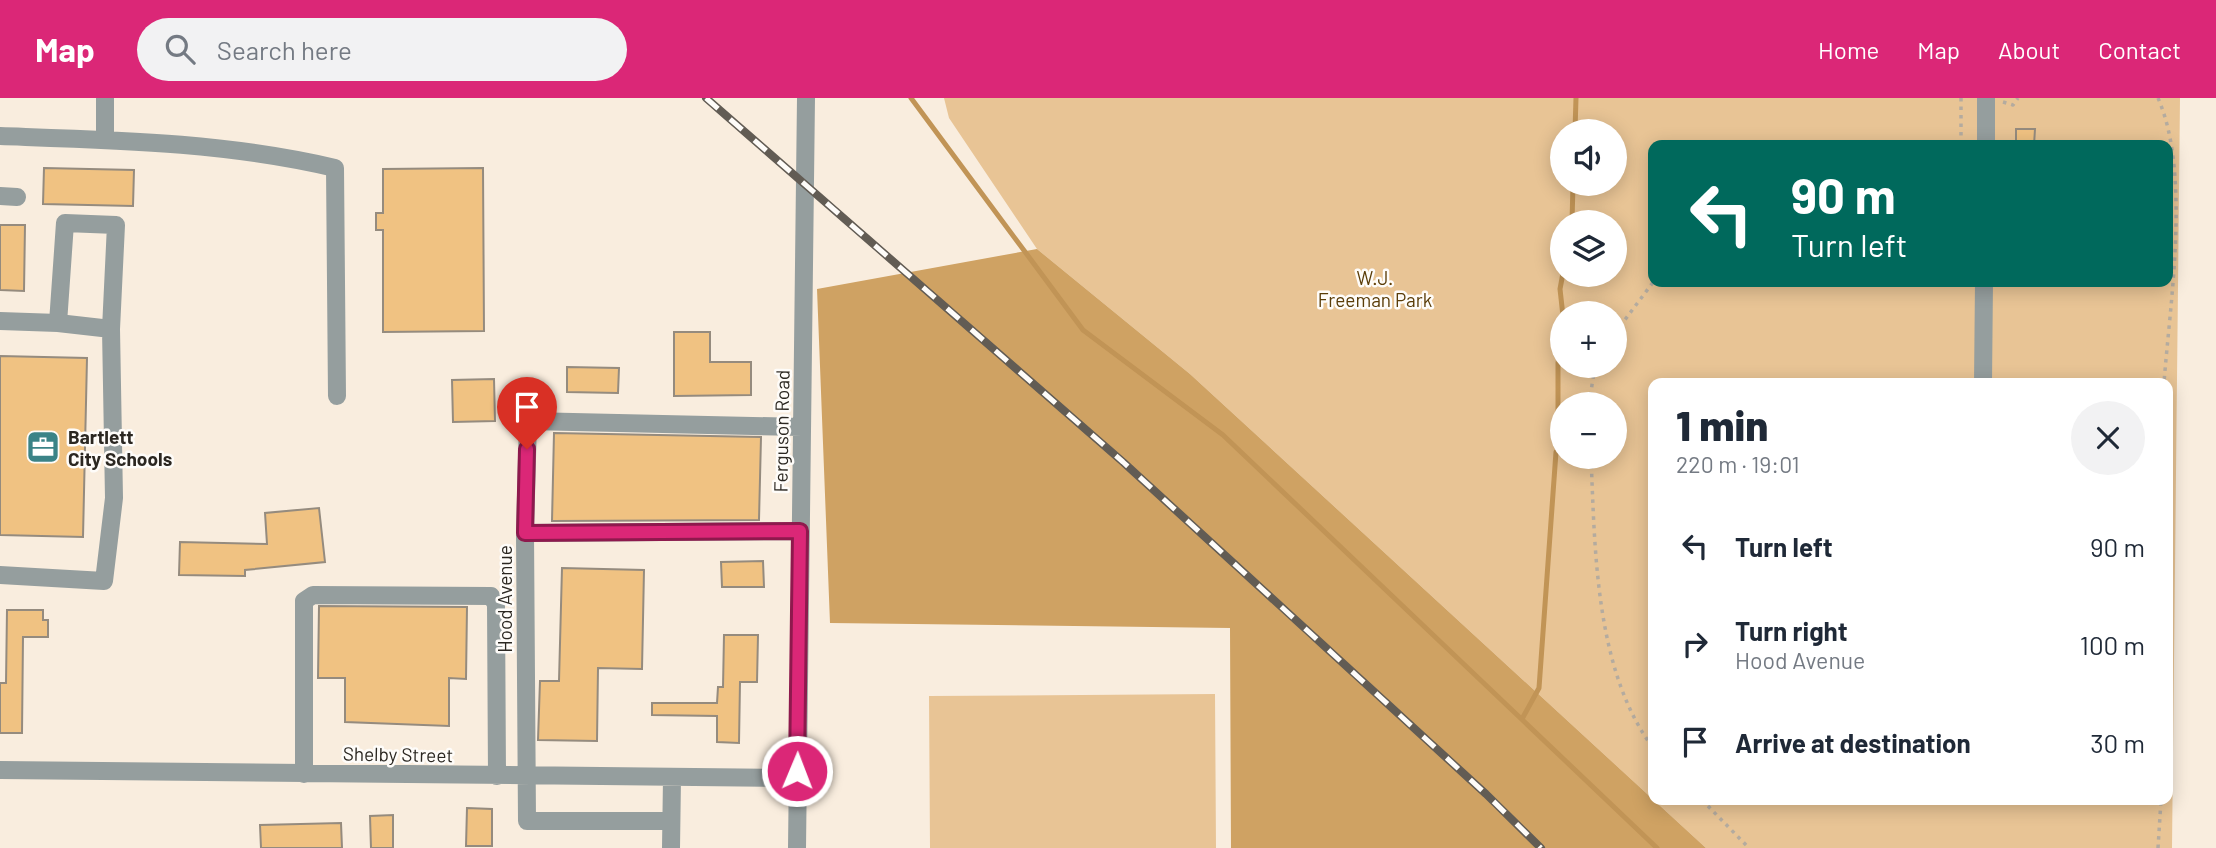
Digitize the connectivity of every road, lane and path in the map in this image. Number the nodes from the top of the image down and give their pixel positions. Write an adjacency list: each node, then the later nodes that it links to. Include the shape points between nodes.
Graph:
1 (104, 98): 8 (street)
2 (806, 98): 24 (street, Ferguson Road)
3 (1961, 98): 9 (path)
4 (2018, 98): 6 (path, via 2013,105)
5 (2158, 98): 11 (path)
6 (1994, 100): 10 (street)
7 (0, 136): 8 (street)
8 (104, 140): 23 (street, via 274,153 335,168)
9 (1961, 140)
10 (1987, 140)
11 (2167, 140)
12 (2173, 168): 13 (path)
13 (2173, 254)
14 (1650, 287): 17 (path)
15 (1984, 287): 21 (street)
16 (2171, 287): 22 (path)
17 (1627, 317)
18 (0, 321): 19 (street)
19 (58, 323): 20 (street); 20 (street, via 65,223 116,225)
20 (111, 329): 28 (street, via 114,498 104,582)
21 (1983, 378)
22 (2164, 378)
23 (337, 396)
24 (802, 427): 26 (street, Ferguson Road); 27 (street, Hood Avenue, via 528,421)
25 (1592, 469): 29 (path, via 1599,582 1617,678 1628,710)
26 (800, 531): 27 (street); 35 (street, Ferguson Road)
27 (525, 533): 33 (street, Hood Avenue)
28 (0, 575)
29 (1648, 740)
30 (0, 770): 31 (street, Shelby Street)
31 (304, 774): 32 (street, Shelby Street); 32 (street, via 304,601 313,595 491,596 496,604)
32 (497, 776): 33 (street, Shelby Street)
33 (526, 777): 34 (street, Shelby Street); 38 (street, Hood Avenue, via 527,821)
34 (672, 778): 35 (street, Shelby Street); 38 (street)
35 (797, 778): 40 (street, Ferguson Road)
36 (1707, 805): 41 (path)
37 (2161, 805): 42 (path)
38 (671, 821): 39 (street)
39 (671, 848)
40 (797, 848)
41 (1749, 848)
42 (2158, 848)

